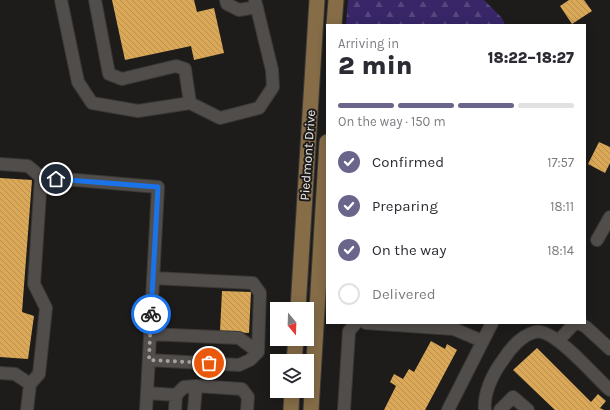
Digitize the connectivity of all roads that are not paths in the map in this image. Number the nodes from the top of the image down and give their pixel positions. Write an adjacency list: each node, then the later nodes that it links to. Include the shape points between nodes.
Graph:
1 (61, 0): 8 (street, via 78,82 92,103 138,111)
2 (95, 0): 8 (street, via 109,74 122,79 176,66 185,69)
3 (226, 0): 6 (street, via 227,4 239,10)
4 (317, 0): 15 (main road, Piedmont Drive)
5 (336, 0): 7 (main road)
6 (256, 3): 8 (street, via 272,70 273,87 259,108 220,118)
7 (334, 24)
8 (190, 103)
9 (326, 159): 40 (main road, Piedmont Drive)
10 (0, 164): 11 (street, via 28,166)
11 (41, 177): 14 (street, via 158,187); 28 (street, via 34,284 46,308 39,374)
12 (610, 217): 13 (street)
13 (597, 240)
14 (153, 278): 21 (street); 25 (street, via 253,283 260,293)
15 (298, 302)
16 (355, 324): 41 (street, via 349,331)
17 (379, 324): 22 (street, via 454,330)
18 (491, 324): 22 (street)
19 (573, 324): 23 (street)
20 (581, 324): 24 (street)
21 (150, 334): 25 (street, via 238,338); 26 (street)
22 (482, 341): 42 (street)
23 (558, 341): 30 (street); 43 (street, via 547,333 535,332 516,343 492,379 484,400)
24 (610, 349)
25 (258, 352): 26 (street, via 250,360 239,365)
26 (149, 360): 31 (street)
27 (0, 373): 28 (street, via 15,374)
28 (30, 384): 34 (street)
29 (196, 386): 32 (street, via 184,387); 37 (street); 38 (street, via 242,390 248,397)
30 (610, 390)
31 (147, 393): 32 (street); 35 (street)
32 (176, 395): 36 (street)
33 (292, 398): 39 (main road)
34 (27, 410)
35 (146, 410)
36 (175, 410)
37 (194, 410)
38 (247, 410)
39 (291, 410)
40 (311, 410)
41 (344, 410)
42 (448, 410)
43 (485, 410)
44 (500, 410): 45 (street, via 513,397)
45 (528, 410)

